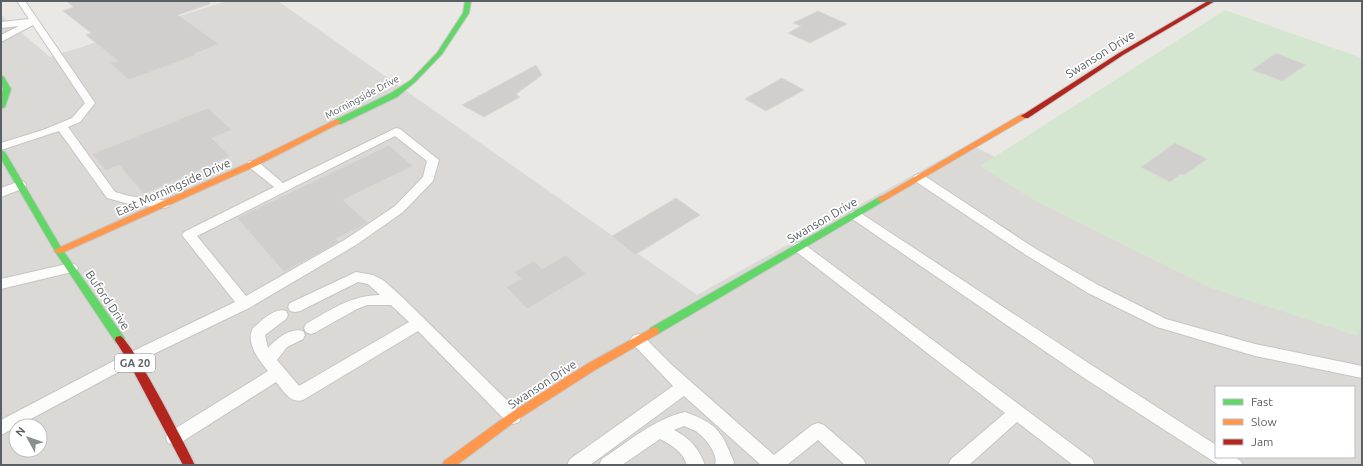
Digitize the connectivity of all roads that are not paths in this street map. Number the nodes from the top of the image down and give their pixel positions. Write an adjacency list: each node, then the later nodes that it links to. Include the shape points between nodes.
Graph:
1 (21, 1): 4 (lane)
2 (468, 1): 10 (main road, Morningside Drive, via 466,13 439,54 413,81 394,95)
3 (1212, 1): 14 (main road, Swanson Drive, via 1121,54 1039,108)
4 (34, 22): 5 (lane); 6 (lane); 9 (lane, via 90,103 76,120)
5 (1, 25)
6 (1, 39)
7 (1, 78): 8 (main road, via 6,89)
8 (1, 107)
9 (61, 126): 11 (lane); 18 (lane, via 111,195)
10 (296, 143): 13 (main road, East Morningside Drive)
11 (1, 146)
12 (1, 152): 15 (main road, Buford Drive / GA 20)
13 (253, 164): 16 (lane); 18 (main road, East Morningside Drive)
14 (919, 178): 19 (main road, Swanson Drive); 34 (lane, via 1031,252 1093,289 1162,323 1255,350)
15 (20, 185): 17 (lane); 21 (main road, Buford Drive / GA 20)
16 (282, 188): 25 (lane, via 189,235); 25 (lane, via 396,131 433,160 429,178 399,208 351,242)
17 (1, 193)
18 (164, 204): 21 (main road, East Morningside Drive)
19 (855, 215): 20 (main road, Swanson Drive); 42 (lane)
20 (799, 247): 31 (main road, Swanson Drive); 37 (lane)
21 (59, 251): 22 (main road, Buford Drive / GA 20)
22 (71, 268): 23 (lane); 32 (main road, Buford Drive / GA 20)
23 (1, 284)
24 (396, 300): 26 (lane, via 372,279 356,277); 28 (lane); 29 (lane, via 366,300)
25 (244, 304): 32 (lane)
26 (295, 308)
27 (281, 315): 33 (lane, via 258,332 259,346)
28 (419, 322): 35 (lane, via 297,395); 38 (lane)
29 (311, 328)
30 (298, 335): 33 (lane, via 282,344)
31 (638, 340): 36 (lane); 38 (main road, Swanson Drive, via 561,385)
32 (132, 358): 39 (lane); 41 (main road, Buford Drive / GA 20)
33 (268, 359): 35 (lane)
34 (1362, 372)
35 (278, 373): 41 (lane)
36 (684, 386): 46 (lane); 50 (lane)
37 (1018, 412): 52 (lane); 53 (lane)
38 (514, 417): 45 (main road, Swanson Drive)
39 (1, 428)
40 (658, 431): 47 (lane); 48 (lane, via 669,434 683,443); 49 (lane, via 673,422 686,419 702,426 717,441)
41 (174, 438): 44 (main road, Buford Drive / GA 20)
42 (1215, 453)
43 (1223, 458): 54 (lane)
44 (189, 465)
45 (448, 465)
46 (576, 465)
47 (608, 465)
48 (696, 465)
49 (724, 465)
50 (773, 465): 51 (lane, via 818,430)
51 (857, 465)
52 (957, 465)
53 (1086, 465)
54 (1234, 465)

